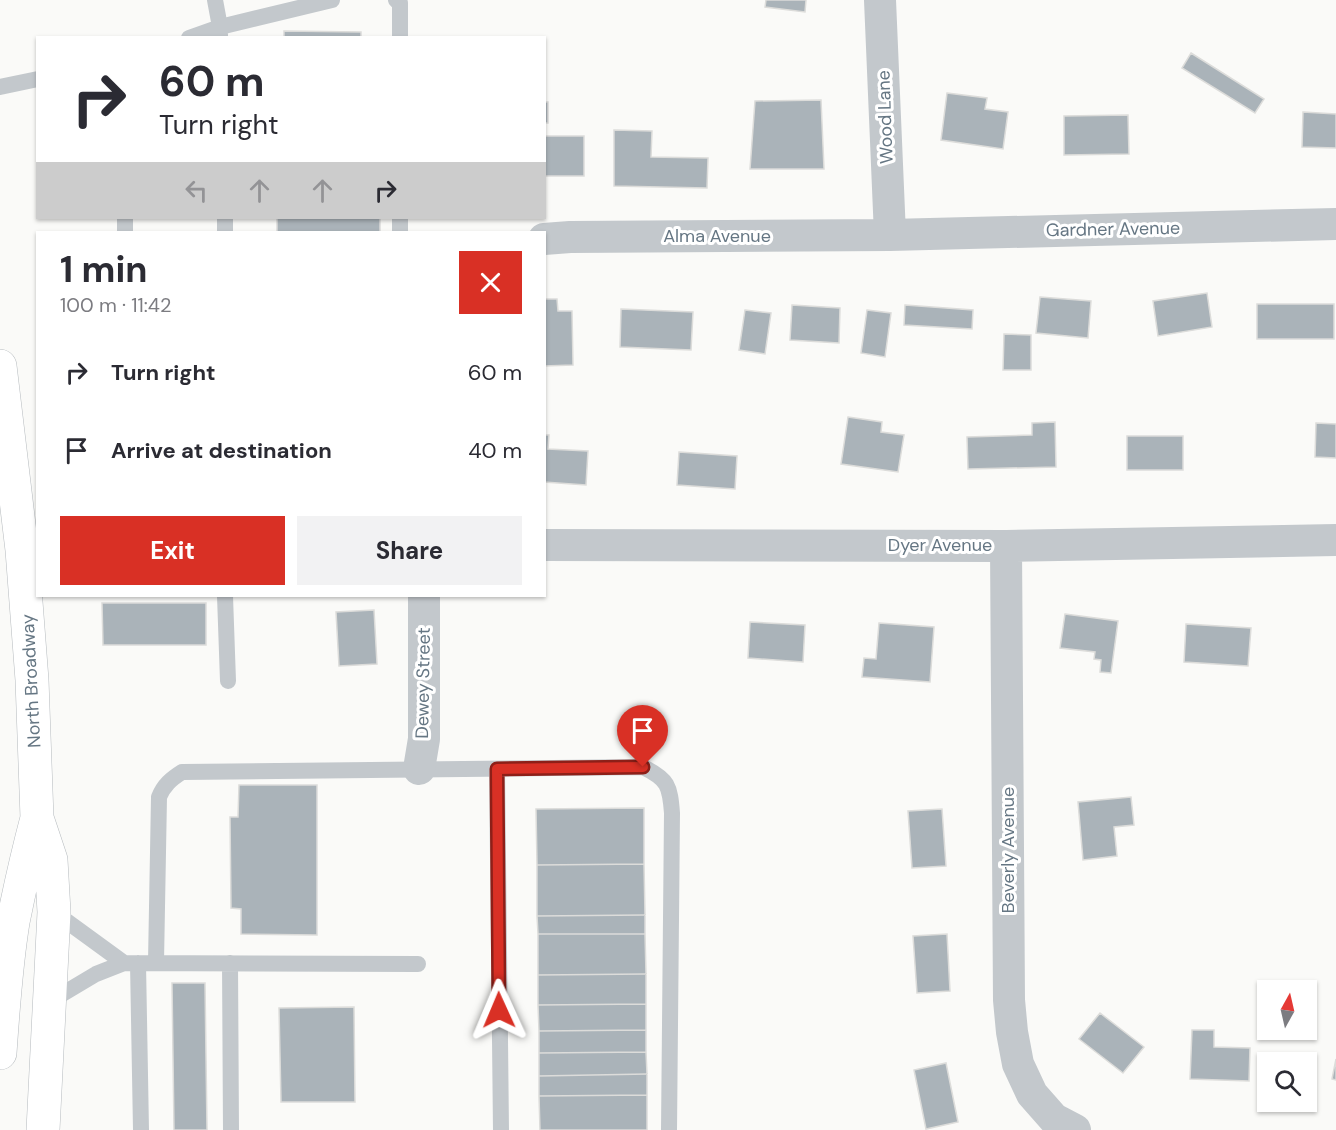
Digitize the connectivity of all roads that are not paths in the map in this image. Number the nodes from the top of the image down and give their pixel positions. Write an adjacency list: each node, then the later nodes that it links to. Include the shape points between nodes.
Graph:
1 (215, 0): 5 (lane)
2 (332, 0): 5 (lane)
3 (396, 0): 7 (lane, via 400,3)
4 (879, 0): 11 (street, Wood Lane)
5 (220, 32): 6 (lane)
6 (199, 36)
7 (400, 36)
8 (36, 79): 9 (lane)
9 (0, 87)
10 (1336, 224): 11 (street, Gardner Avenue)
11 (890, 235): 12 (street, Alma Avenue)
12 (546, 239)
13 (0, 366): 17 (main road, North Broadway)
14 (1336, 540): 16 (street, Dyer Avenue)
15 (546, 545): 16 (street, Dyer Avenue)
16 (1006, 546): 36 (street, Beverly Avenue, via 1012,1032 1018,1064 1032,1094 1054,1119)
17 (30, 549): 23 (main road, North Broadway)
18 (225, 597): 20 (lane)
19 (424, 597): 21 (street, Dewey Street, via 424,739)
20 (228, 681)
21 (419, 769): 22 (lane); 25 (lane, via 182,772 171,779 159,797)
22 (497, 769): 34 (lane); 35 (lane, via 643,767 659,774 669,787)
23 (38, 818): 24 (main road, North Broadway, via 51,860); 30 (main road, North Broadway, via 13,924)
24 (54, 912): 26 (lane); 29 (main road, North Broadway)
25 (156, 962): 26 (lane); 27 (lane)
26 (131, 963): 29 (lane, via 96,974); 32 (lane)
27 (230, 963): 28 (lane); 33 (lane)
28 (418, 964)
29 (49, 1002): 31 (main road, North Broadway)
30 (0, 1053)
31 (43, 1130)
32 (141, 1130)
33 (231, 1130)
34 (501, 1130)
35 (669, 1130)
36 (1075, 1130)

